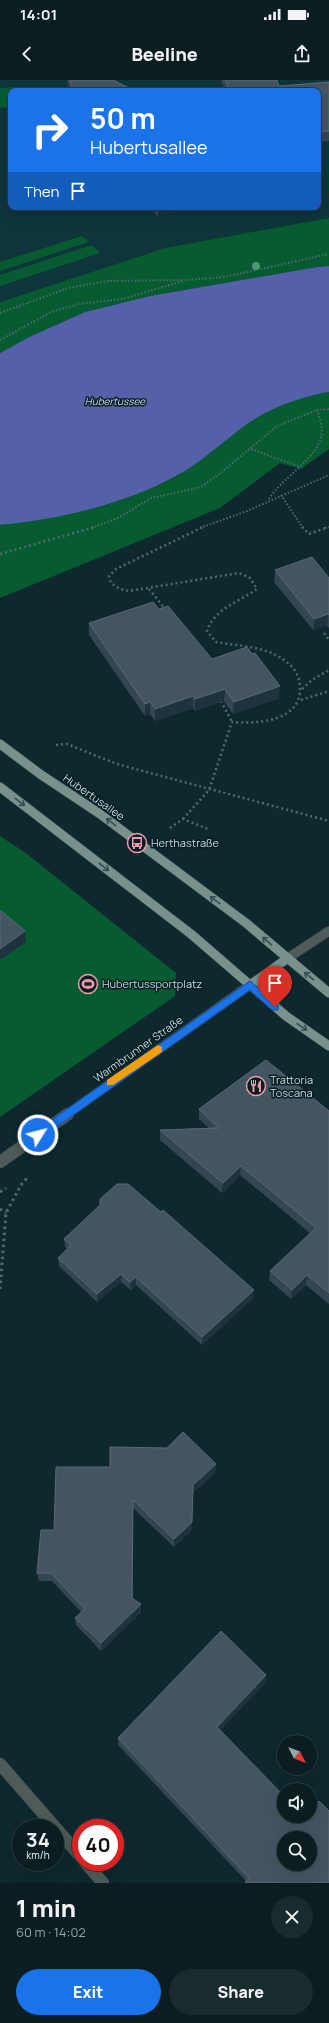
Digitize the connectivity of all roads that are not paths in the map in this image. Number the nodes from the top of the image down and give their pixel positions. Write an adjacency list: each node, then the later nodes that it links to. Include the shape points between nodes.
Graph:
1 (0, 744): 4 (main road, Hubertusallee, one-way to 1, via 246,923 100,814)
2 (0, 787): 5 (main road, one-way to 5, via 191,934)
3 (329, 931): 4 (street)
4 (288, 958): 5 (main road); 6 (main road, Hubertusallee, one-way to 4)
5 (250, 984): 7 (main road, one-way to 7, via 286,1016); 8 (street, Warmbrunner Straße)
6 (329, 993)
7 (329, 1046)
8 (0, 1162)
9 (0, 1764): 10 (street)
10 (72, 1848)
11 (93, 1871): 12 (street)
12 (103, 1883)

